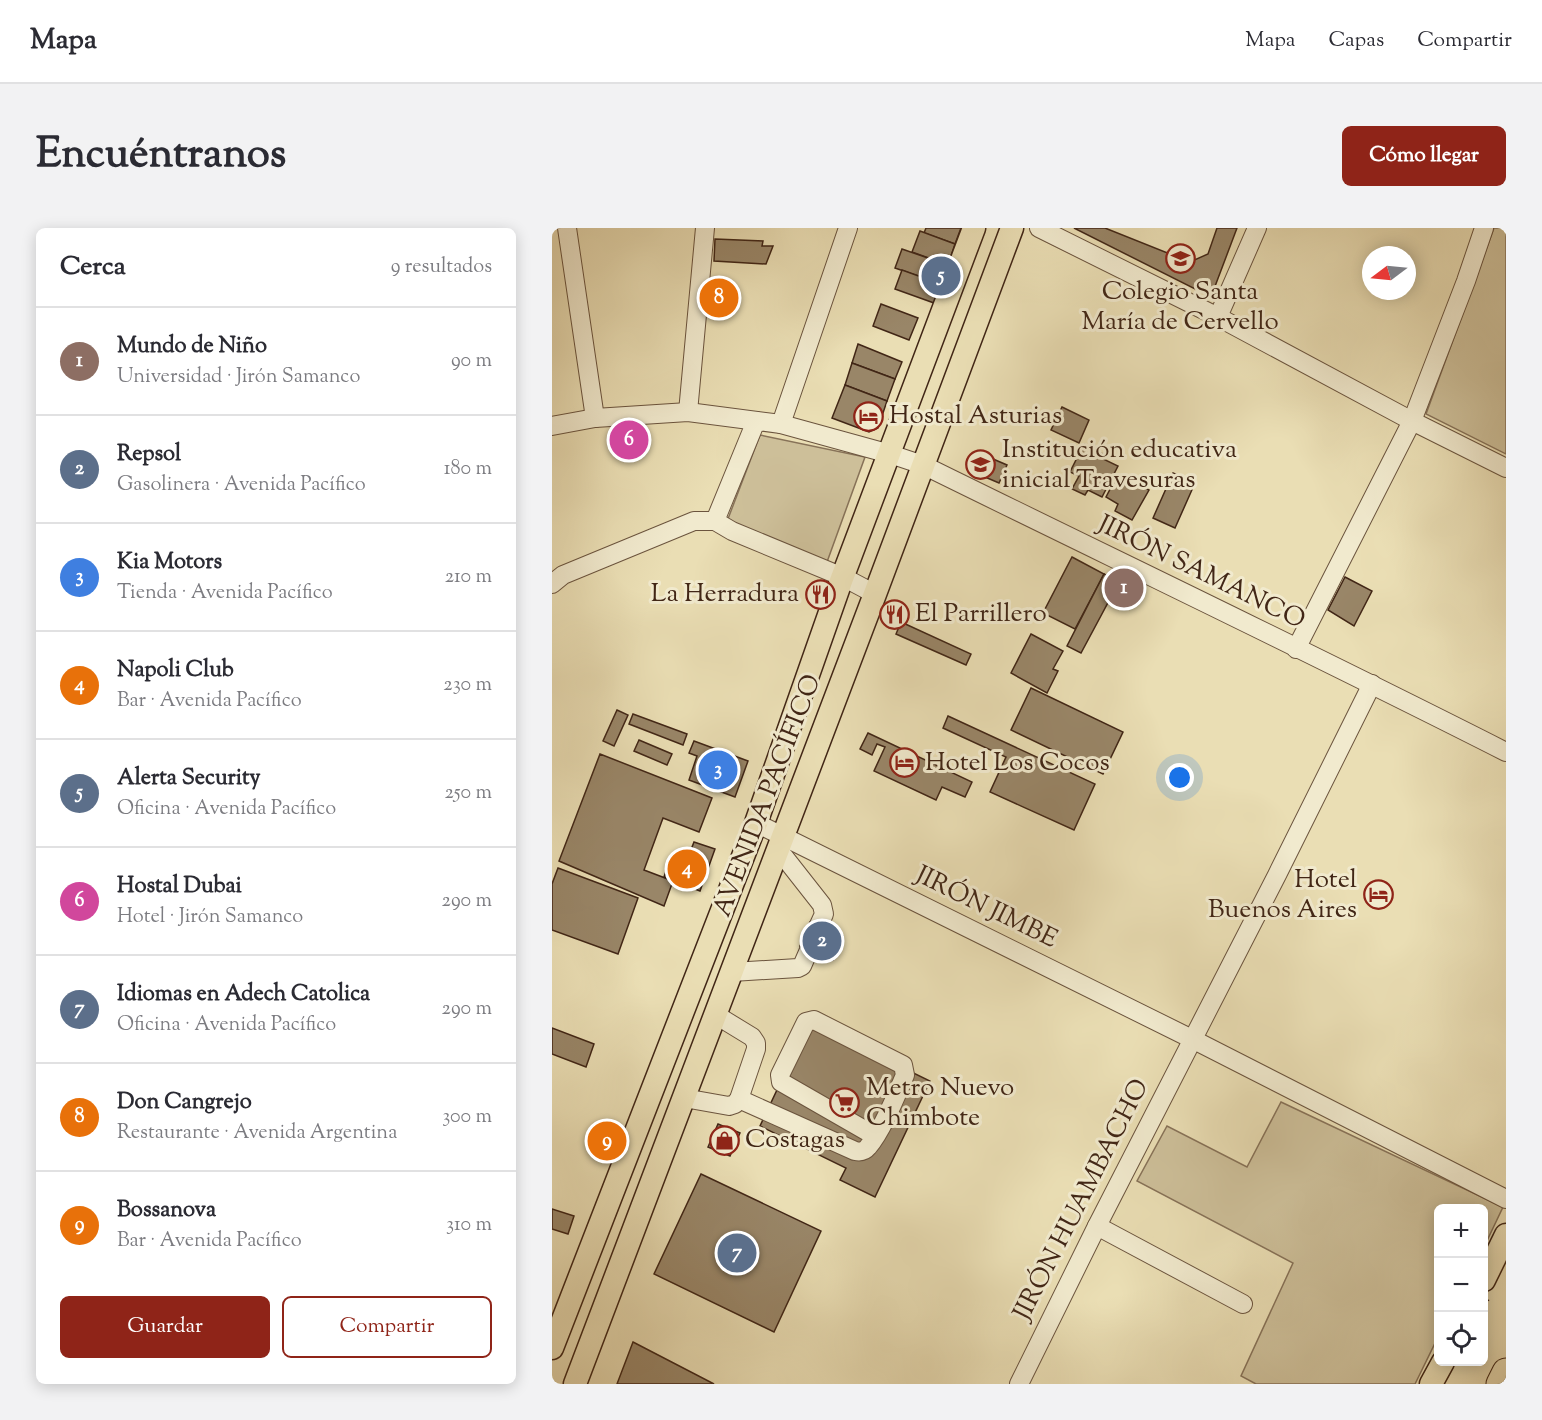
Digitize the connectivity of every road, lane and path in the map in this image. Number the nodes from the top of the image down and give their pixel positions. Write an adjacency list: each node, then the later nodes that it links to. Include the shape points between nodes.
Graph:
1 (567, 228): 11 (street)
2 (705, 228): 10 (street)
3 (848, 228): 14 (street)
4 (974, 228): 16 (main road, AVENIDA PACÍFICO)
5 (1012, 228): 17 (main road, AVENIDA PACÍFICO)
6 (1039, 228): 9 (street)
7 (1257, 228): 9 (street)
8 (1484, 228): 13 (street)
9 (1218, 317): 13 (street)
10 (688, 412): 11 (street, JIRÓN SAMANCO); 12 (street, JIRÓN SAMANCO)
11 (595, 418): 15 (street, JIRÓN SAMANCO)
12 (756, 421): 14 (street, JIRÓN SAMANCO); 19 (street)
13 (1412, 421): 18 (street); 23 (street)
14 (782, 424): 16 (street, JIRÓN SAMANCO)
15 (552, 426)
16 (890, 454): 17 (street, JIRÓN SAMANCO); 20 (main road, AVENIDA PACÍFICO)
17 (923, 465): 22 (main road, AVENIDA PACÍFICO); 23 (street, JIRÓN SAMANCO)
18 (1506, 468)
19 (715, 521): 20 (street); 21 (street, via 694,521 571,571)
20 (843, 577): 22 (street); 26 (main road, AVENIDA PACÍFICO)
21 (552, 584)
22 (875, 594): 27 (main road, AVENIDA PACÍFICO)
23 (1296, 649): 24 (street, JIRÓN SAMANCO)
24 (1372, 684): 25 (street, JIRÓN SAMANCO); 32 (street, JIRÓN HUAMBACHO)
25 (1506, 752)
26 (756, 823): 27 (street, JIRÓN JIMBE); 41 (main road, AVENIDA PACÍFICO)
27 (781, 843): 28 (street, via 822,905 824,914); 30 (main road, AVENIDA PACÍFICO); 32 (street, JIRÓN JIMBE)
28 (819, 925)
29 (809, 950): 30 (street, via 798,968)
30 (732, 972): 31 (main road, AVENIDA PACÍFICO)
31 (716, 1015): 33 (main road, AVENIDA PACÍFICO); 34 (street, via 756,1043)
32 (1192, 1039): 36 (street, JIRÓN JIMBE); 37 (street, JIRÓN HUAMBACHO)
33 (684, 1098): 34 (street, via 729,1106); 45 (main road, AVENIDA PACÍFICO)
34 (739, 1099): 35 (street, via 855,1151 862,1152)
35 (875, 1136): 35 (street, via 781,1082 780,1076 806,1022 814,1020 903,1065 906,1075)
36 (1506, 1199)
37 (1097, 1226): 40 (street); 46 (street, JIRÓN HUAMBACHO)
38 (1506, 1235): 39 (main road)
39 (1488, 1272)
40 (1243, 1304)
41 (558, 1320): 42 (main road, AVENIDA PACÍFICO)
42 (552, 1348)
43 (1441, 1366): 47 (main road)
44 (1506, 1372): 48 (highway)
45 (575, 1384)
46 (1019, 1384)
47 (1431, 1384)
48 (1500, 1384)

